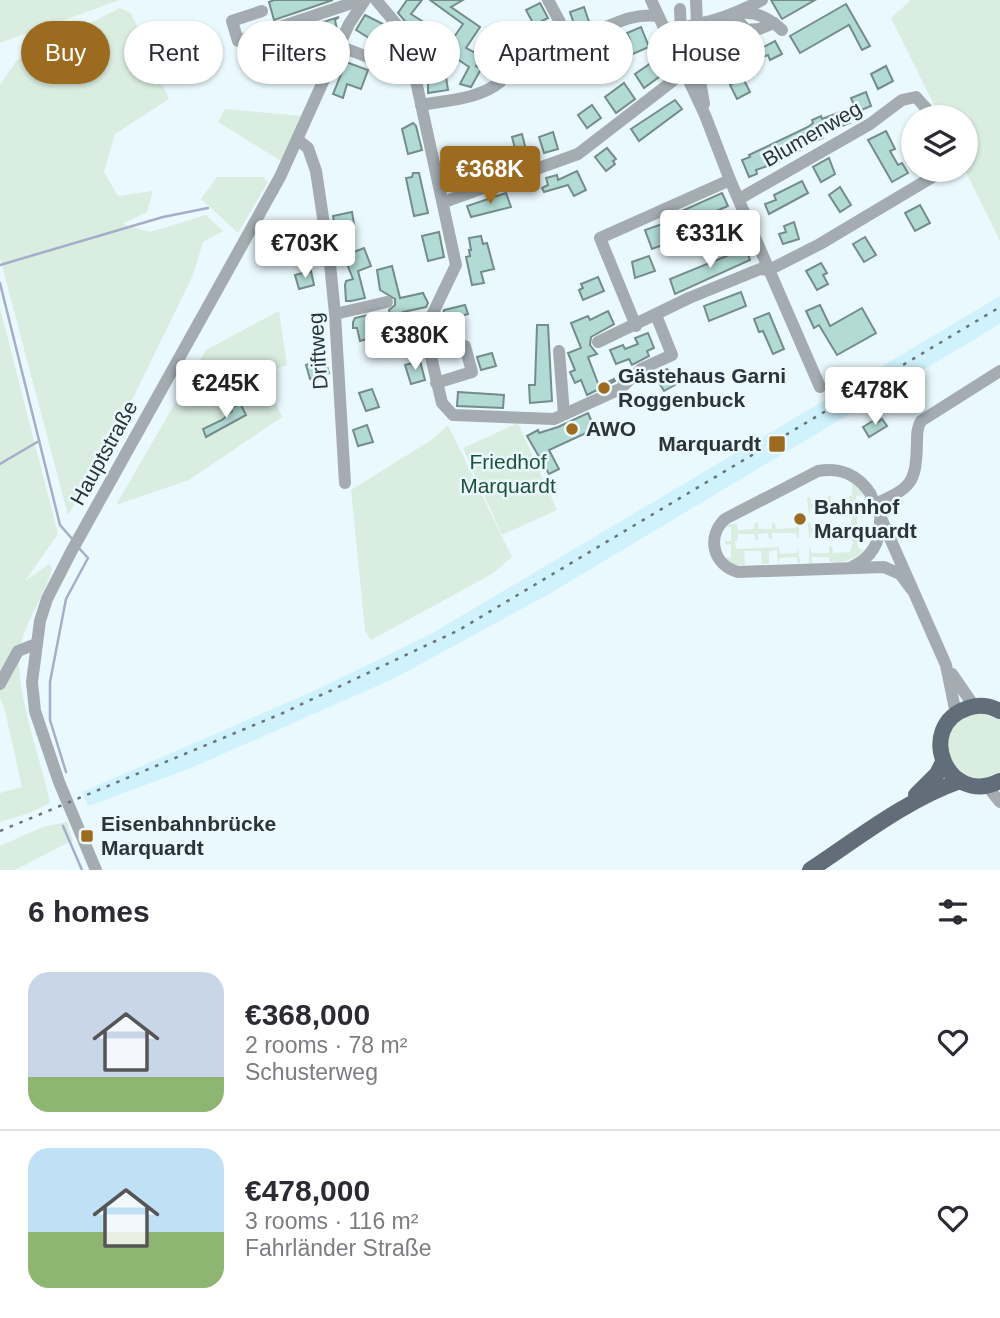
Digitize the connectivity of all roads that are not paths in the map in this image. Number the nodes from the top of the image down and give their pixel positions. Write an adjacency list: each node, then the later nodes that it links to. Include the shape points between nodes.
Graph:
1 (376, 0): 11 (street)
2 (548, 0): 10 (street, via 568,37 633,16)
3 (651, 0): 10 (street)
4 (695, 0): 14 (street)
5 (762, 0): 9 (street)
6 (363, 2): 8 (street, via 238,41 232,21); 16 (street, Hauptstraße)
7 (680, 9): 13 (street)
8 (262, 11)
9 (733, 14): 15 (street); 17 (street, via 750,12)
10 (658, 16): 12 (street)
11 (394, 21)
12 (660, 21)
13 (681, 21)
14 (695, 21)
15 (718, 21)
16 (350, 26)
17 (778, 26)
18 (322, 84): 27 (street, Hauptstraße)
19 (417, 84): 24 (street)
20 (498, 84): 24 (street, via 475,95)
21 (669, 84): 31 (street, via 578,154)
22 (689, 84): 26 (street)
23 (702, 84): 26 (street)
24 (421, 105): 31 (street)
25 (923, 105): 30 (street, Blumenweg, via 916,97 902,100 870,124)
26 (705, 115): 28 (street)
27 (298, 140): 34 (street, Driftweg, via 308,148 316,171); 48 (street, Hauptstraße, via 74,546 47,599)
28 (730, 180): 30 (street); 36 (street, via 600,238)
29 (924, 182): 32 (street)
30 (739, 199): 32 (street)
31 (444, 202): 41 (street, via 456,265 428,326 428,353)
32 (769, 270): 35 (street, via 760,269); 42 (street)
33 (387, 302): 34 (street)
34 (335, 314): 44 (street, Driftweg)
35 (656, 315): 36 (street); 43 (street, via 672,355 641,369 620,389)
36 (636, 326): 37 (street)
37 (598, 342)
38 (465, 346): 41 (street, via 472,372)
39 (559, 351): 43 (street)
40 (1000, 371): 45 (street, via 921,421 912,482)
41 (436, 383): 43 (street, via 442,403 453,415 554,419)
42 (820, 387)
43 (564, 414)
44 (345, 483)
45 (875, 504): 46 (street, via 880,526 876,546 862,562); 46 (street, via 855,477 834,470 818,471 725,519 715,532 717,557 738,572); 47 (street)
46 (843, 570): 47 (street, via 884,567 900,574)
47 (912, 590): 49 (street)
48 (36, 644): 50 (street, via 18,651); 59 (street, Hauptstraße, via 34,711)
49 (946, 665): 51 (street); 53 (street)
50 (0, 684)
51 (974, 706): 52 (main road); 53 (main road)
52 (1000, 711)
53 (956, 714): 54 (main road, via 940,741)
54 (943, 762): 55 (main road); 58 (main road, via 926,787)
55 (960, 781): 56 (main road); 58 (main road)
56 (993, 784): 57 (street)
57 (1000, 802)
58 (884, 821): 60 (main road)
59 (96, 870)
60 (810, 870)

